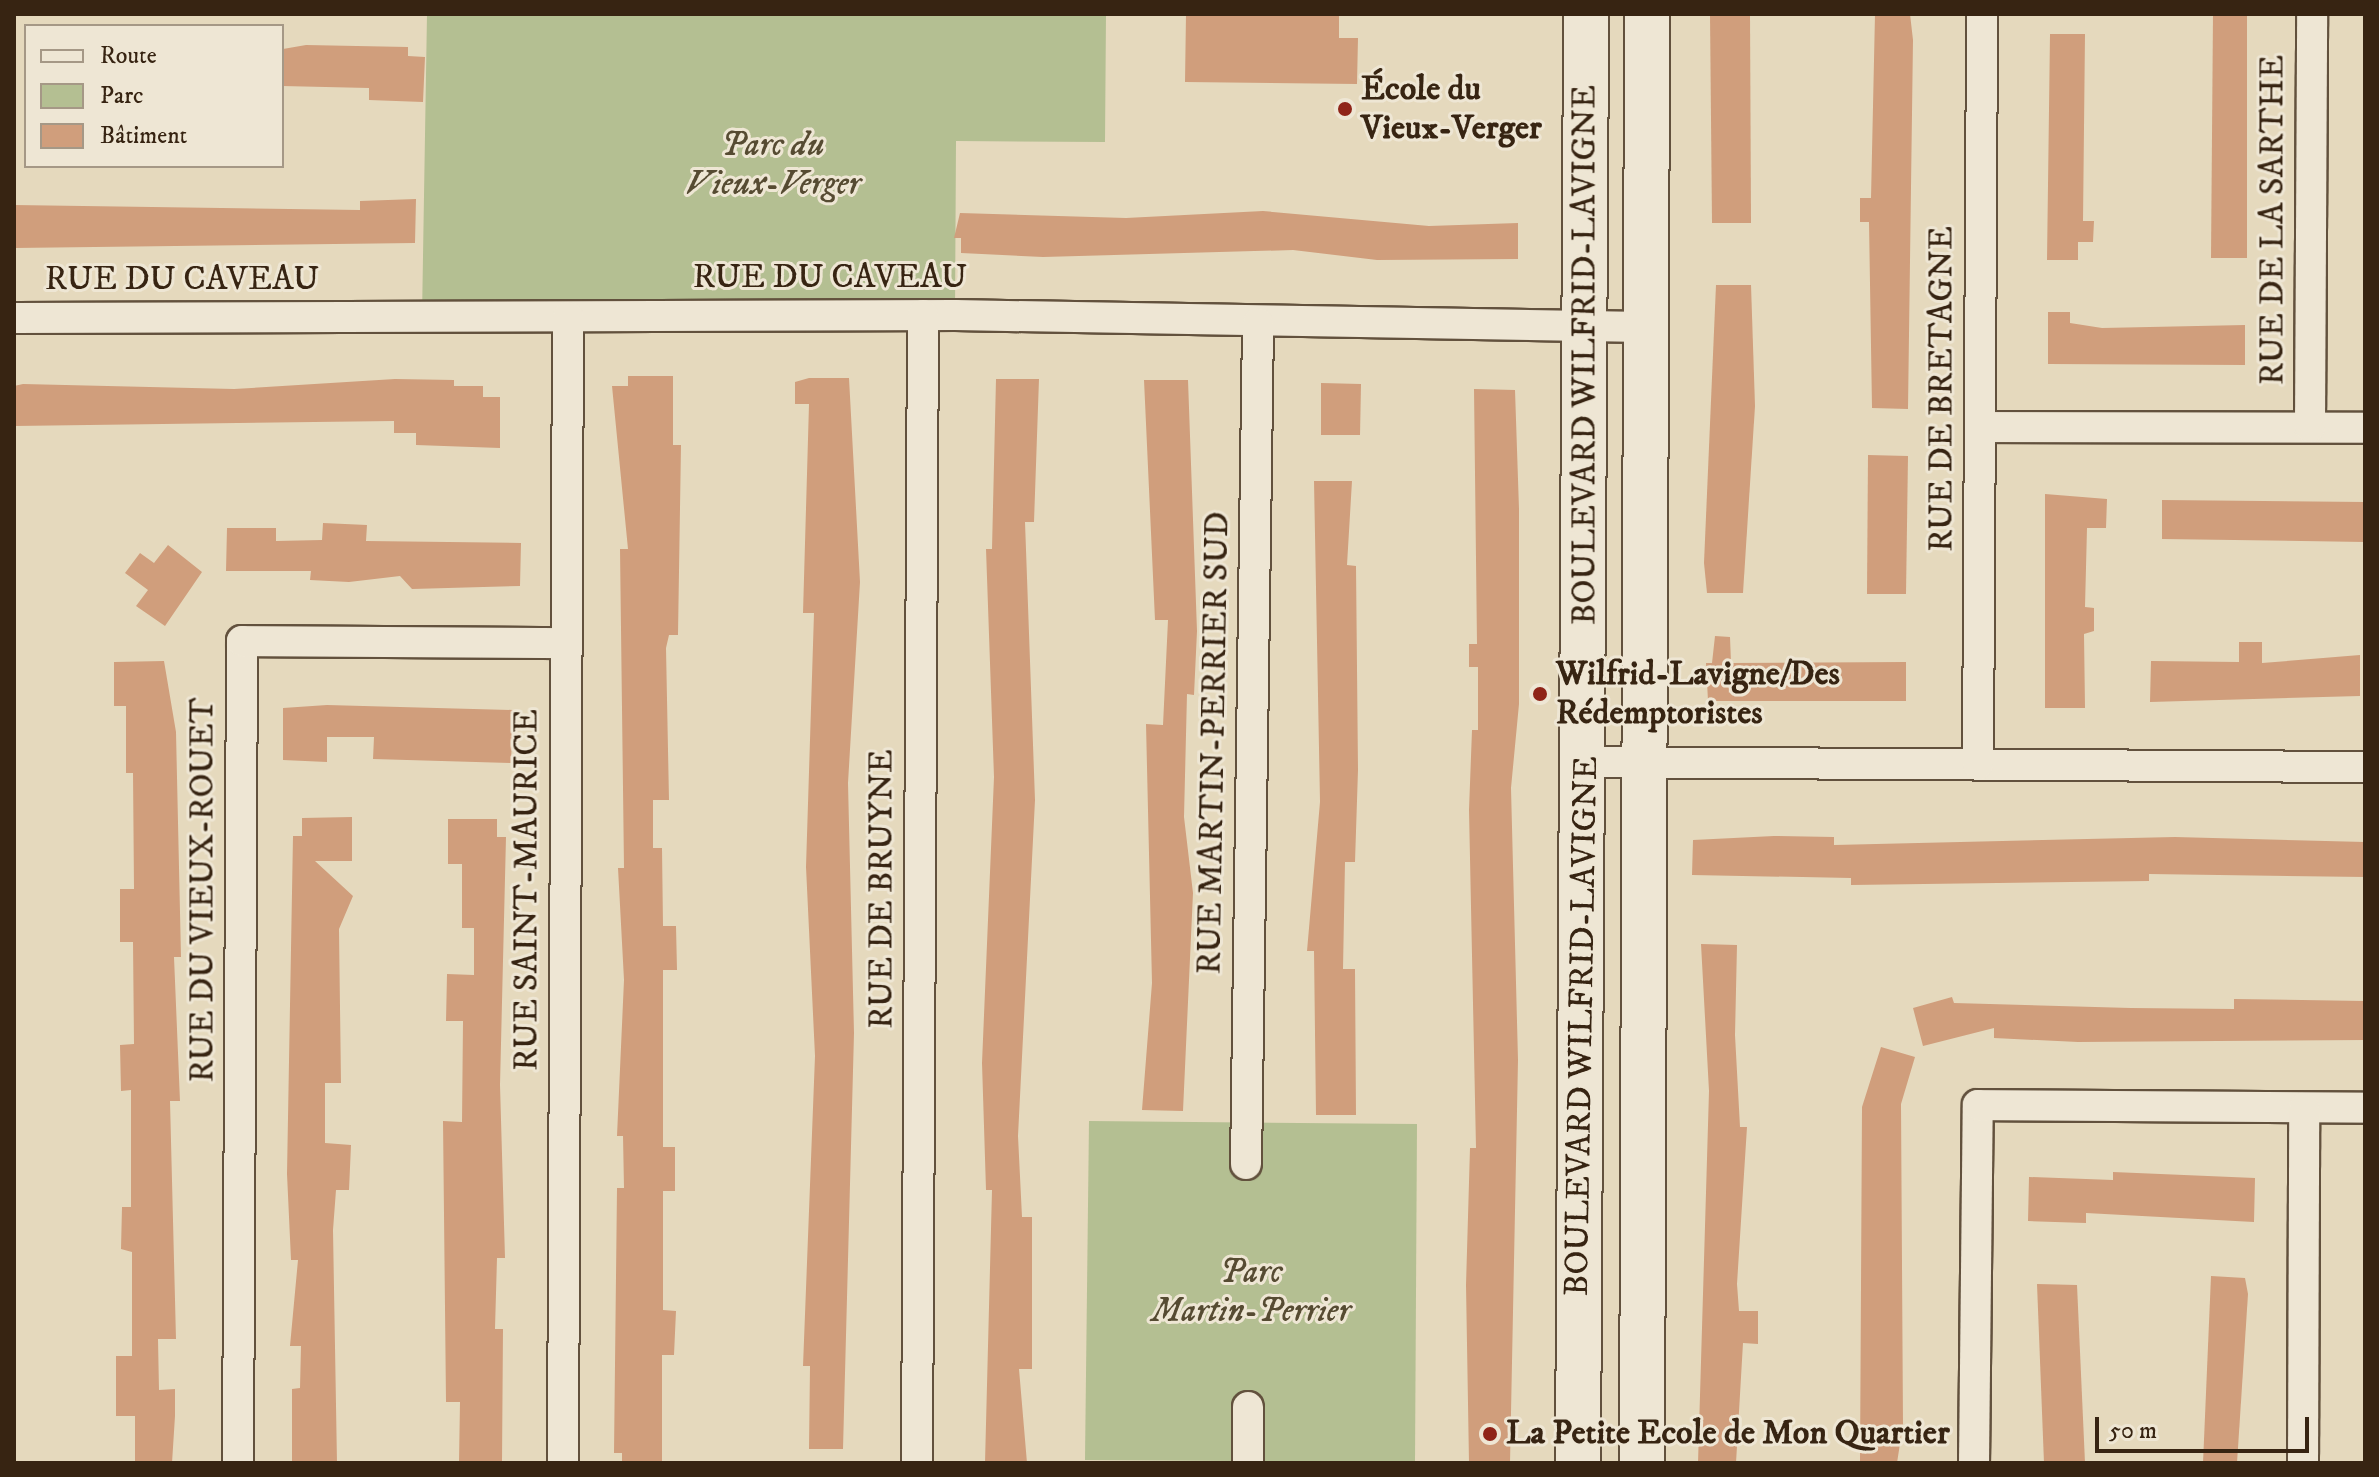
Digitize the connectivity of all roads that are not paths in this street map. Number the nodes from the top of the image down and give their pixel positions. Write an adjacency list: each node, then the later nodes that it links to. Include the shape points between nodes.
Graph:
1 (1586, 14): 9 (main road, BOULEVARD WILFRID-LAVIGNE)
2 (1647, 14): 10 (main road, BOULEVARD WILFRID-LAVIGNE)
3 (1982, 14): 11 (street, RUE DE BRETAGNE)
4 (2312, 14): 12 (street, RUE DE LA SARTHE)
5 (923, 315): 6 (street, RUE DU CAVEAU); 8 (street, RUE DU CAVEAU); 25 (street, RUE DE BRUYNE)
6 (568, 317): 7 (street, RUE DU CAVEAU); 14 (street, RUE SAINT-MAURICE)
7 (14, 318)
8 (1258, 323): 9 (street, RUE DU CAVEAU); 21 (street, RUE MARTIN-PERRIER SUD)
9 (1586, 325): 10 (street, RUE DU CAVEAU); 15 (main road, BOULEVARD WILFRID-LAVIGNE)
10 (1645, 327): 16 (main road, BOULEVARD WILFRID-LAVIGNE)
11 (1980, 427): 12 (street); 17 (street, RUE DE BRETAGNE)
12 (2310, 427): 13 (street)
13 (2365, 428)
14 (566, 643): 23 (street, RUE DU VIEUX-ROUET, via 242,641); 24 (street, RUE SAINT-MAURICE)
15 (1585, 762): 16 (street); 27 (main road, BOULEVARD WILFRID-LAVIGNE)
16 (1644, 762): 17 (street); 28 (main road, BOULEVARD WILFRID-LAVIGNE)
17 (1978, 764): 18 (street)
18 (2365, 767)
19 (2304, 1108): 20 (street); 29 (street, via 1978,1105); 30 (street)
20 (2365, 1108)
21 (1246, 1164)
22 (1248, 1407): 26 (street)
23 (238, 1463)
24 (563, 1463)
25 (917, 1463)
26 (1248, 1463)
27 (1578, 1463)
28 (1642, 1463)
29 (1974, 1463)
30 (2303, 1463)

